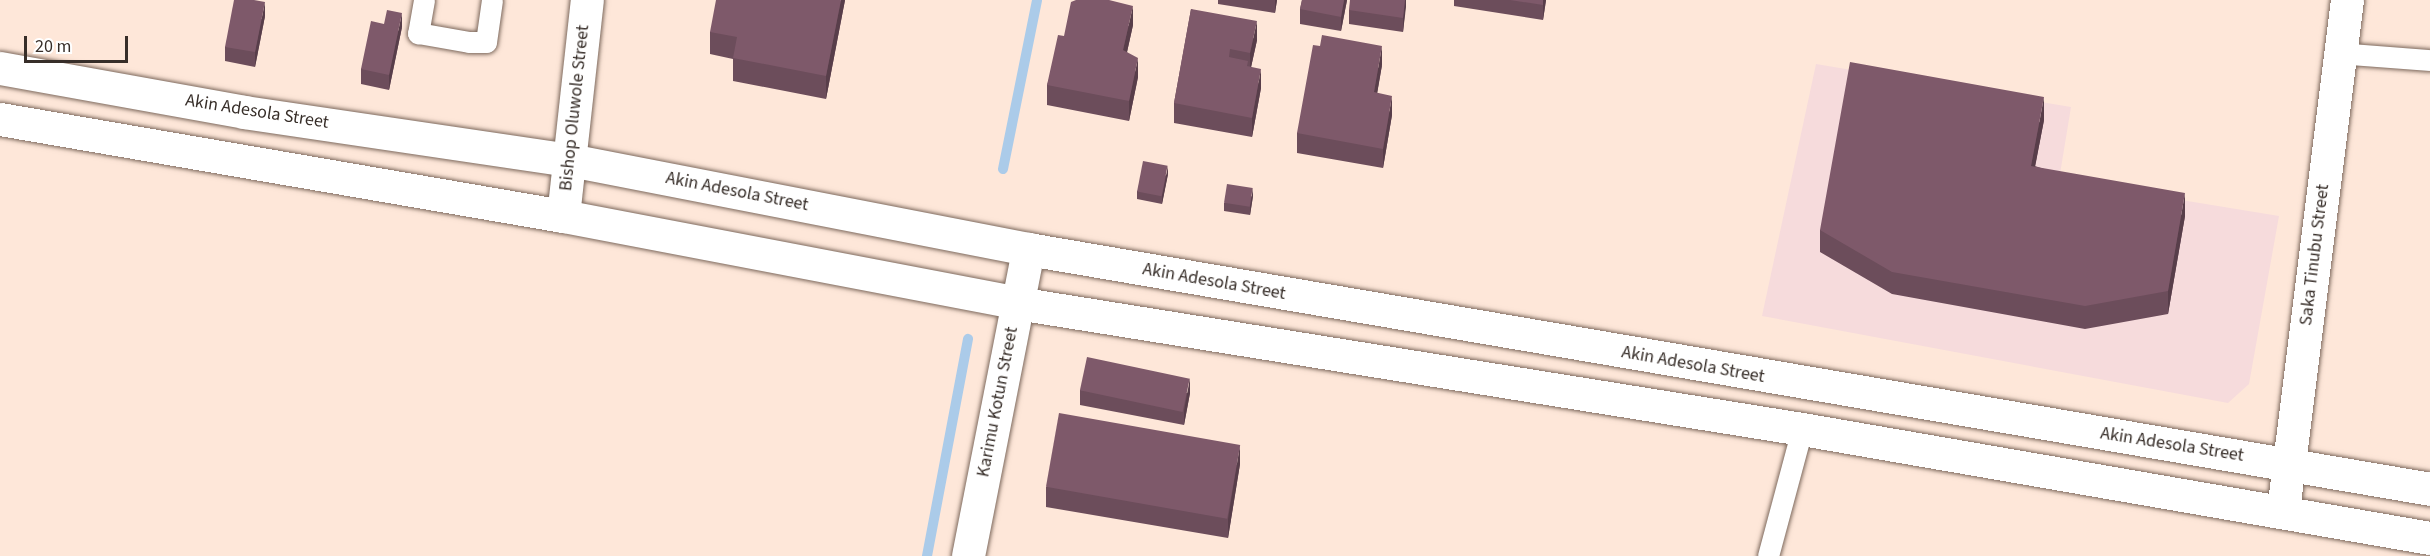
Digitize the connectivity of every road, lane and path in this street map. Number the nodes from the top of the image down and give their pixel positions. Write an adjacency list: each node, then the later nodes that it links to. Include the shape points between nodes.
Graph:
1 (424, 0): 2 (lane, via 418,33 469,42 486,42)
2 (492, 0)
3 (587, 0): 9 (main road, Bishop Oluwole Street)
4 (2347, 0): 5 (main road, Saka Tinubu Street)
5 (2338, 53): 6 (lane); 14 (main road, Saka Tinubu Street)
6 (2430, 60)
7 (0, 68): 9 (main road, Akin Adesola Street, via 244,111)
8 (0, 119): 10 (main road)
9 (570, 160): 10 (main road, Bishop Oluwole Street); 11 (main road, Akin Adesola Street)
10 (563, 216): 12 (main road)
11 (1028, 249): 12 (main road, Karimu Kotun Street); 14 (main road, Akin Adesola Street)
12 (1017, 303): 13 (main road); 18 (main road, Karimu Kotun Street)
13 (1802, 429): 16 (main road); 19 (lane)
14 (2290, 465): 15 (main road, Akin Adesola Street); 16 (main road, Saka Tinubu Street)
15 (2430, 489)
16 (2283, 511): 17 (main road)
17 (2430, 538)
18 (968, 556)
19 (1768, 556)

